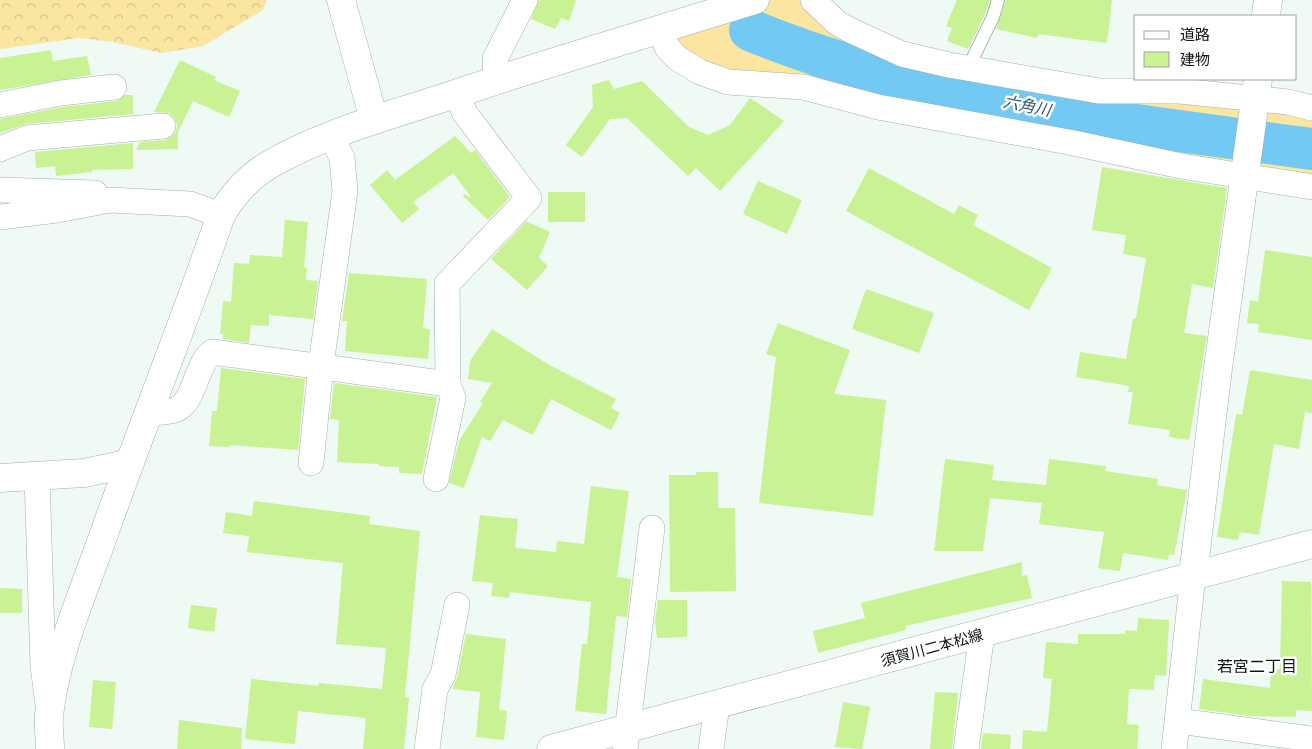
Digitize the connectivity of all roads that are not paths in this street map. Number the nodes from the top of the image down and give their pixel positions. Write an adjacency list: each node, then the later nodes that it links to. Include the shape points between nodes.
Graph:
1 (340, 0): 16 (street)
2 (525, 0): 10 (street, via 495,59)
3 (755, 0): 8 (street)
4 (813, 0): 9 (street, via 837,23 902,54)
5 (998, 0): 9 (lane)
6 (1268, 0): 7 (street)
7 (1266, 15)
8 (660, 30): 10 (street); 20 (street, via 667,47 677,58 700,72 728,82 802,87 878,108)
9 (968, 68): 12 (street, via 1099,91)
10 (496, 79): 13 (street)
11 (114, 87): 14 (street, via 60,92)
12 (1257, 89): 15 (street); 20 (street)
13 (458, 93): 16 (street); 27 (street, via 464,112 530,198 446,284)
14 (0, 105)
15 (1312, 108)
16 (374, 120): 18 (street)
17 (163, 126): 19 (street, via 27,138)
18 (331, 135): 24 (street, via 266,167 243,185); 26 (street, via 342,158 345,191)
19 (0, 149)
20 (1244, 176): 21 (street); 36 (street)
21 (1312, 187)
22 (0, 190): 23 (street, via 97,193)
23 (110, 200): 24 (street, via 190,204); 25 (street)
24 (221, 215): 28 (street)
25 (0, 217)
26 (321, 365): 27 (street); 28 (street, via 212,352 205,359 185,404 175,410); 29 (street)
27 (448, 384): 33 (street, via 453,398)
28 (149, 412): 30 (street)
29 (311, 463)
30 (128, 464): 31 (street, via 84,473); 40 (street, via 70,628)
31 (37, 476): 32 (street); 40 (street, via 43,666)
32 (0, 478)
33 (436, 479)
34 (652, 528): 42 (street)
35 (1312, 544): 36 (street, 須賀川二本松線)
36 (1193, 576): 38 (street, 須賀川二本松線); 41 (street)
37 (456, 605): 45 (street, via 443,675 435,689)
38 (982, 634): 39 (street, 須賀川二本松線); 48 (street)
39 (717, 705): 42 (street, 須賀川二本松線); 47 (street)
40 (49, 716): 44 (street)
41 (1179, 721): 43 (street); 49 (street)
42 (626, 739): 46 (street, 須賀川二本松線)
43 (1312, 739)
44 (50, 749)
45 (427, 749)
46 (551, 749)
47 (711, 749)
48 (966, 749)
49 (1174, 749)

